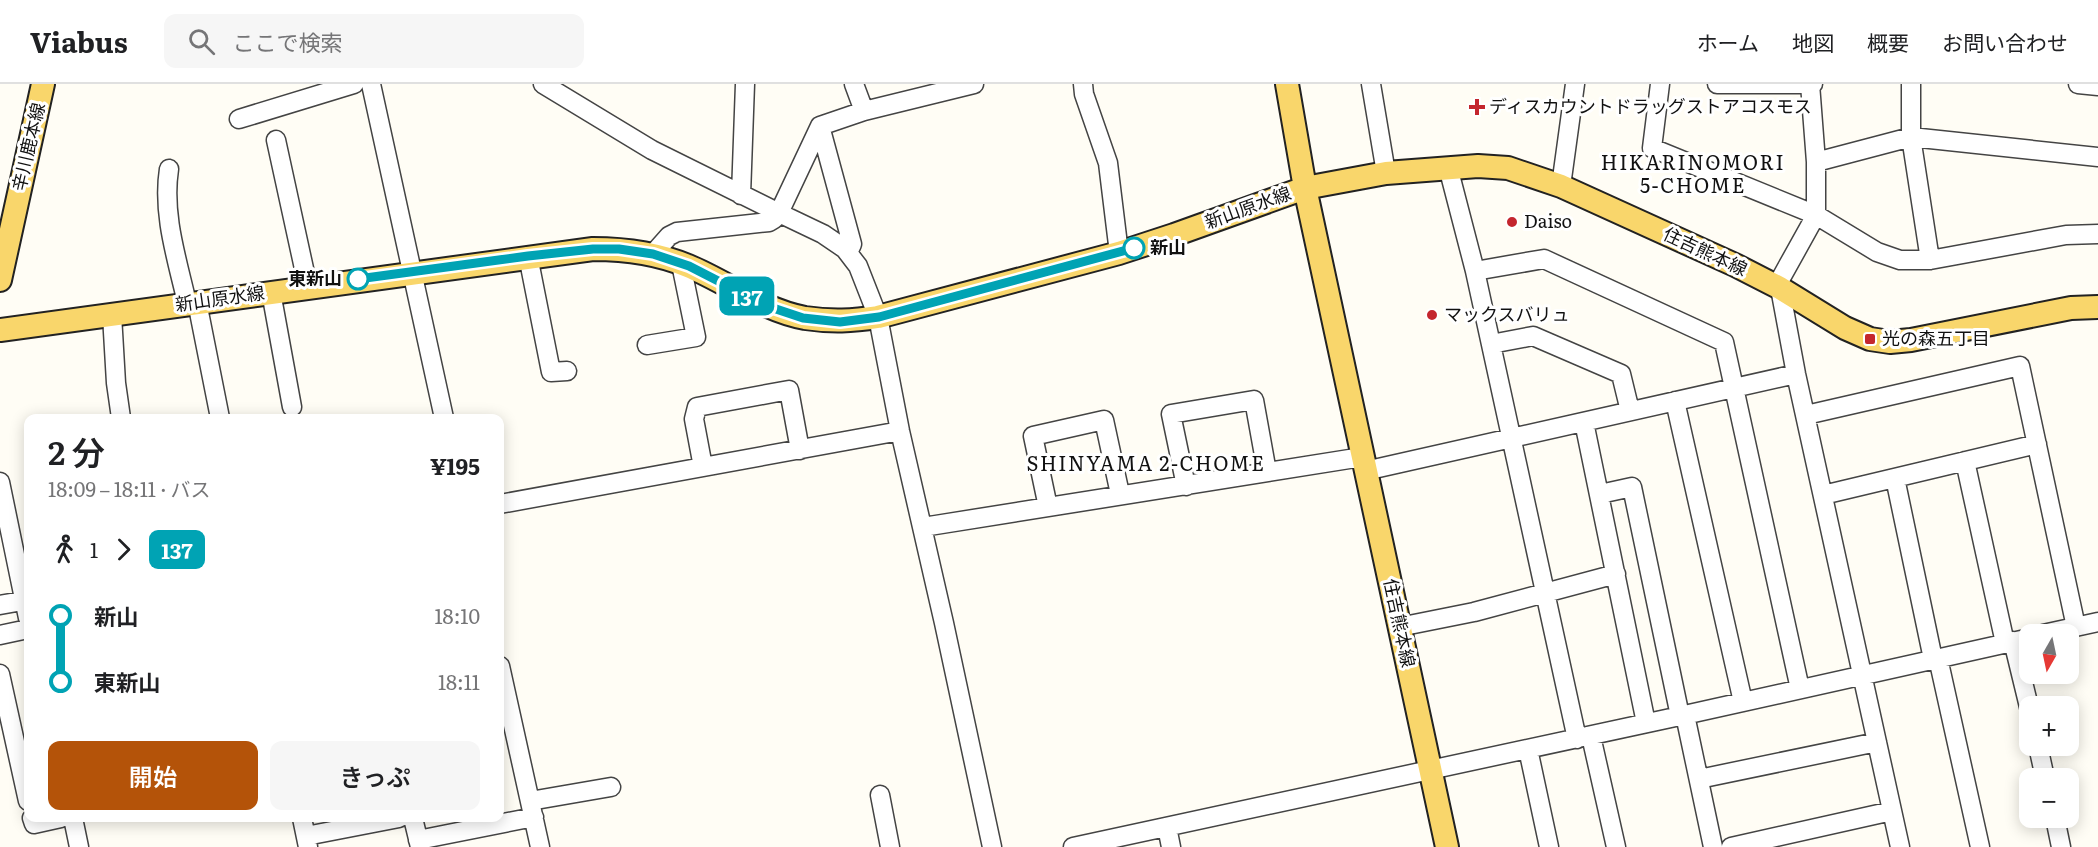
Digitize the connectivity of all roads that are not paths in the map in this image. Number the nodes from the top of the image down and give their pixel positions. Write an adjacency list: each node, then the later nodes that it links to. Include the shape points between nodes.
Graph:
1 (43, 84): 42 (main road, 辛川鹿本線)
2 (354, 84): 19 (street)
3 (371, 84): 41 (street)
4 (543, 84): 30 (street, via 652,150)
5 (745, 84): 30 (street)
6 (854, 84): 18 (street)
7 (974, 84): 18 (street)
8 (1083, 84): 35 (street, via 1108,163)
9 (1287, 84): 29 (main road, 住吉熊本線)
10 (1371, 84): 27 (street)
11 (1575, 84): 28 (street)
12 (1660, 84): 32 (street, via 1652,148)
13 (1717, 84): 14 (street)
14 (1811, 84): 24 (street)
15 (1911, 84): 21 (street)
16 (2078, 84): 17 (street)
17 (2098, 86)
18 (864, 111): 20 (street)
19 (239, 119)
20 (820, 126): 31 (street); 34 (street, via 852,244)
21 (1911, 137): 23 (street); 24 (street); 38 (street)
22 (276, 140): 43 (street)
23 (2098, 157)
24 (1816, 162): 32 (street)
25 (1448, 167): 27 (main road, 住吉熊本線); 28 (main road, 住吉熊本線, via 1508,168); 40 (street)
26 (169, 169): 46 (street, via 168,221)
27 (1386, 172): 29 (main road, 住吉熊本線)
28 (1561, 186): 44 (main road, 住吉熊本線)
29 (1305, 188): 35 (main road, 新山原水線); 69 (main road, 住吉熊本線)
30 (741, 195): 31 (street)
31 (779, 213): 34 (street, via 823,234); 36 (street, via 769,222 676,232)
32 (1816, 215): 38 (street, via 1877,252 1900,260); 44 (street)
33 (2098, 234): 38 (street, via 2066,235)
34 (848, 253): 49 (street, via 858,266)
35 (1119, 253): 49 (main road, 新山原水線)
36 (653, 254): 37 (main road, 新山原水線, via 593,249); 39 (main road, 新山原水線)
37 (528, 256): 41 (main road, 新山原水線); 53 (street, via 551,372)
38 (1930, 260)
39 (681, 264): 49 (main road, 新山原水線, via 767,306 803,318 840,322); 52 (street, via 696,337)
40 (1475, 271): 51 (street); 55 (street, via 1544,259 1724,342)
41 (413, 272): 43 (main road, 新山原水線); 61 (street)
42 (0, 280)
43 (308, 287): 45 (main road, 新山原水線)
44 (1778, 287): 47 (main road, 住吉熊本線, via 1845,328 1870,339 1890,342 2071,308); 54 (street)
45 (271, 292): 46 (main road, 新山原水線); 57 (street)
46 (192, 303): 48 (main road, 新山原水線); 60 (street)
47 (2098, 307)
48 (112, 315): 50 (main road, 新山原水線); 59 (street)
49 (879, 317): 64 (street)
50 (0, 330)
51 (1491, 344): 58 (street, via 1533,336 1621,374); 65 (street)
52 (647, 345)
53 (567, 371)
54 (1796, 374): 55 (street); 62 (street)
55 (1734, 388): 56 (street); 97 (street)
56 (1675, 401): 58 (street); 99 (street)
57 (292, 407)
58 (1630, 411): 63 (street)
59 (120, 414)
60 (219, 414)
61 (443, 414)
62 (1806, 415): 66 (street, via 2020,366); 77 (street)
63 (1584, 422): 65 (street); 76 (street)
64 (900, 431): 67 (street); 81 (street)
65 (1510, 438): 69 (street); 84 (street)
66 (2037, 444): 68 (street); 87 (street)
67 (800, 450): 70 (street); 70 (street, via 789,390 696,406 694,419)
68 (1965, 461): 72 (street); 93 (street)
69 (1364, 464): 71 (street); 88 (main road, 住吉熊本線)
70 (703, 467): 78 (street)
71 (1267, 472): 74 (street); 74 (street, via 1254,400 1171,414)
72 (1895, 478): 77 (street); 94 (street)
73 (0, 482): 80 (street)
74 (1186, 486): 75 (street)
75 (1120, 494): 79 (street); 79 (street, via 1104,420 1033,436)
76 (1600, 494): 82 (street); 101 (street, via 1632,487)
77 (1823, 495): 96 (street)
78 (504, 503)
79 (1048, 507): 81 (street)
80 (4, 517): 83 (street)
81 (923, 527): 127 (street)
82 (1616, 574): 84 (street); 102 (street)
83 (24, 594)
84 (1546, 594): 88 (street); 103 (street)
85 (0, 605): 86 (street)
86 (24, 606)
87 (2075, 624)
88 (1400, 627): 106 (main road, 住吉熊本線)
89 (2079, 627): 90 (street)
90 (2097, 627)
91 (24, 630): 92 (street)
92 (0, 635)
93 (2016, 641): 94 (street); 98 (street)
94 (1935, 659): 96 (street); 136 (street)
95 (0, 674): 108 (street)
96 (1862, 675): 97 (street); 104 (street)
97 (1800, 689): 99 (street)
98 (2027, 696)
99 (1743, 702): 101 (street)
100 (504, 706): 111 (street)
101 (1683, 715): 102 (street); 107 (street)
102 (1646, 723): 103 (street)
103 (1584, 737): 105 (street); 132 (street)
104 (1877, 742): 107 (street); 112 (street)
105 (1528, 749): 106 (street); 131 (street)
106 (1430, 769): 119 (street); 130 (main road, 住吉熊本線)
107 (1699, 779): 133 (street)
108 (24, 783)
109 (611, 787): 111 (street)
110 (880, 795): 126 (street)
111 (532, 809): 113 (street); 125 (street)
112 (1892, 811): 134 (street); 135 (street)
113 (504, 817)
114 (74, 822): 124 (street)
115 (303, 822): 121 (street)
116 (384, 822): 121 (street)
117 (414, 822): 122 (street)
118 (489, 822): 122 (street)
119 (1167, 827): 123 (street); 129 (street)
120 (2057, 828): 137 (street)
121 (307, 842)
122 (419, 843)
123 (1105, 843): 128 (street)
124 (80, 847)
125 (540, 847)
126 (890, 847)
127 (992, 847)
128 (1073, 847)
129 (1171, 847)
130 (1447, 847)
131 (1549, 847)
132 (1616, 847)
133 (1713, 847)
134 (1731, 847)
135 (1900, 847)
136 (1980, 847)
137 (2061, 847)

